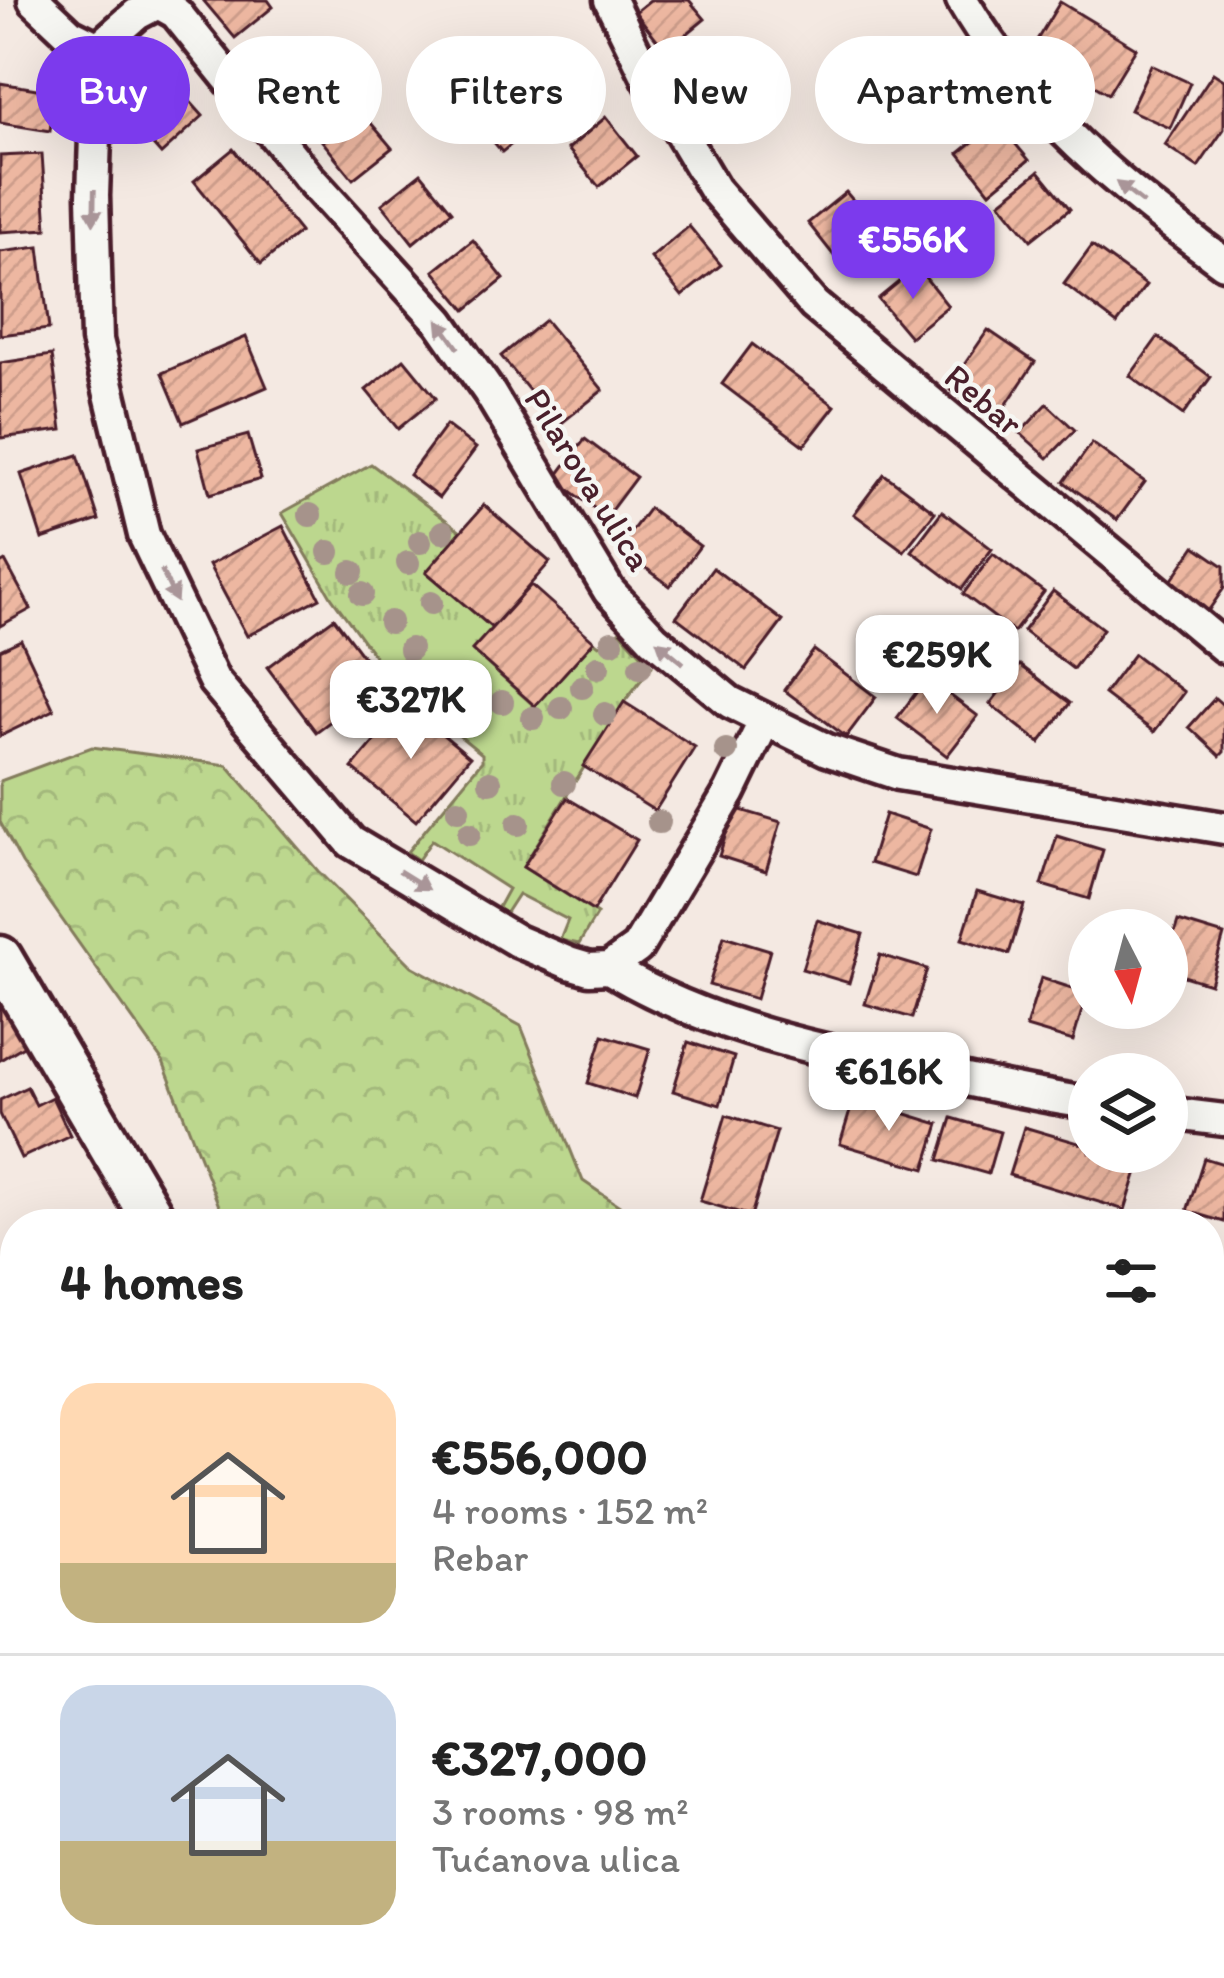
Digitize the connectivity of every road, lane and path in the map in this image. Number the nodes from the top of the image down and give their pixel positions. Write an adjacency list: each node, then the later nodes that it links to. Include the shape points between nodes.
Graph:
1 (34, 0): 5 (street)
2 (610, 0): 9 (street, Rebar, via 714,189 814,305)
3 (962, 0): 8 (street, one-way to 3, via 1117,183 1028,94)
4 (159, 1): 6 (street, Pilarova ulica); 10 (street, Pilarova ulica, one-way to 4, via 669,652 609,592 440,322)
5 (74, 36)
6 (112, 36)
7 (95, 144): 13 (street, one-way to 13, via 97,340 144,535 214,681 351,842 517,941 569,963)
8 (1224, 263)
9 (1224, 647)
10 (764, 722): 11 (street, Pilarova ulica, via 898,775); 13 (street, via 637,948)
11 (1224, 828)
12 (0, 958): 17 (street)
13 (609, 968): 14 (street, via 721,1021)
14 (1068, 1099)
15 (1188, 1116): 16 (street)
16 (1224, 1120)
17 (147, 1209)

